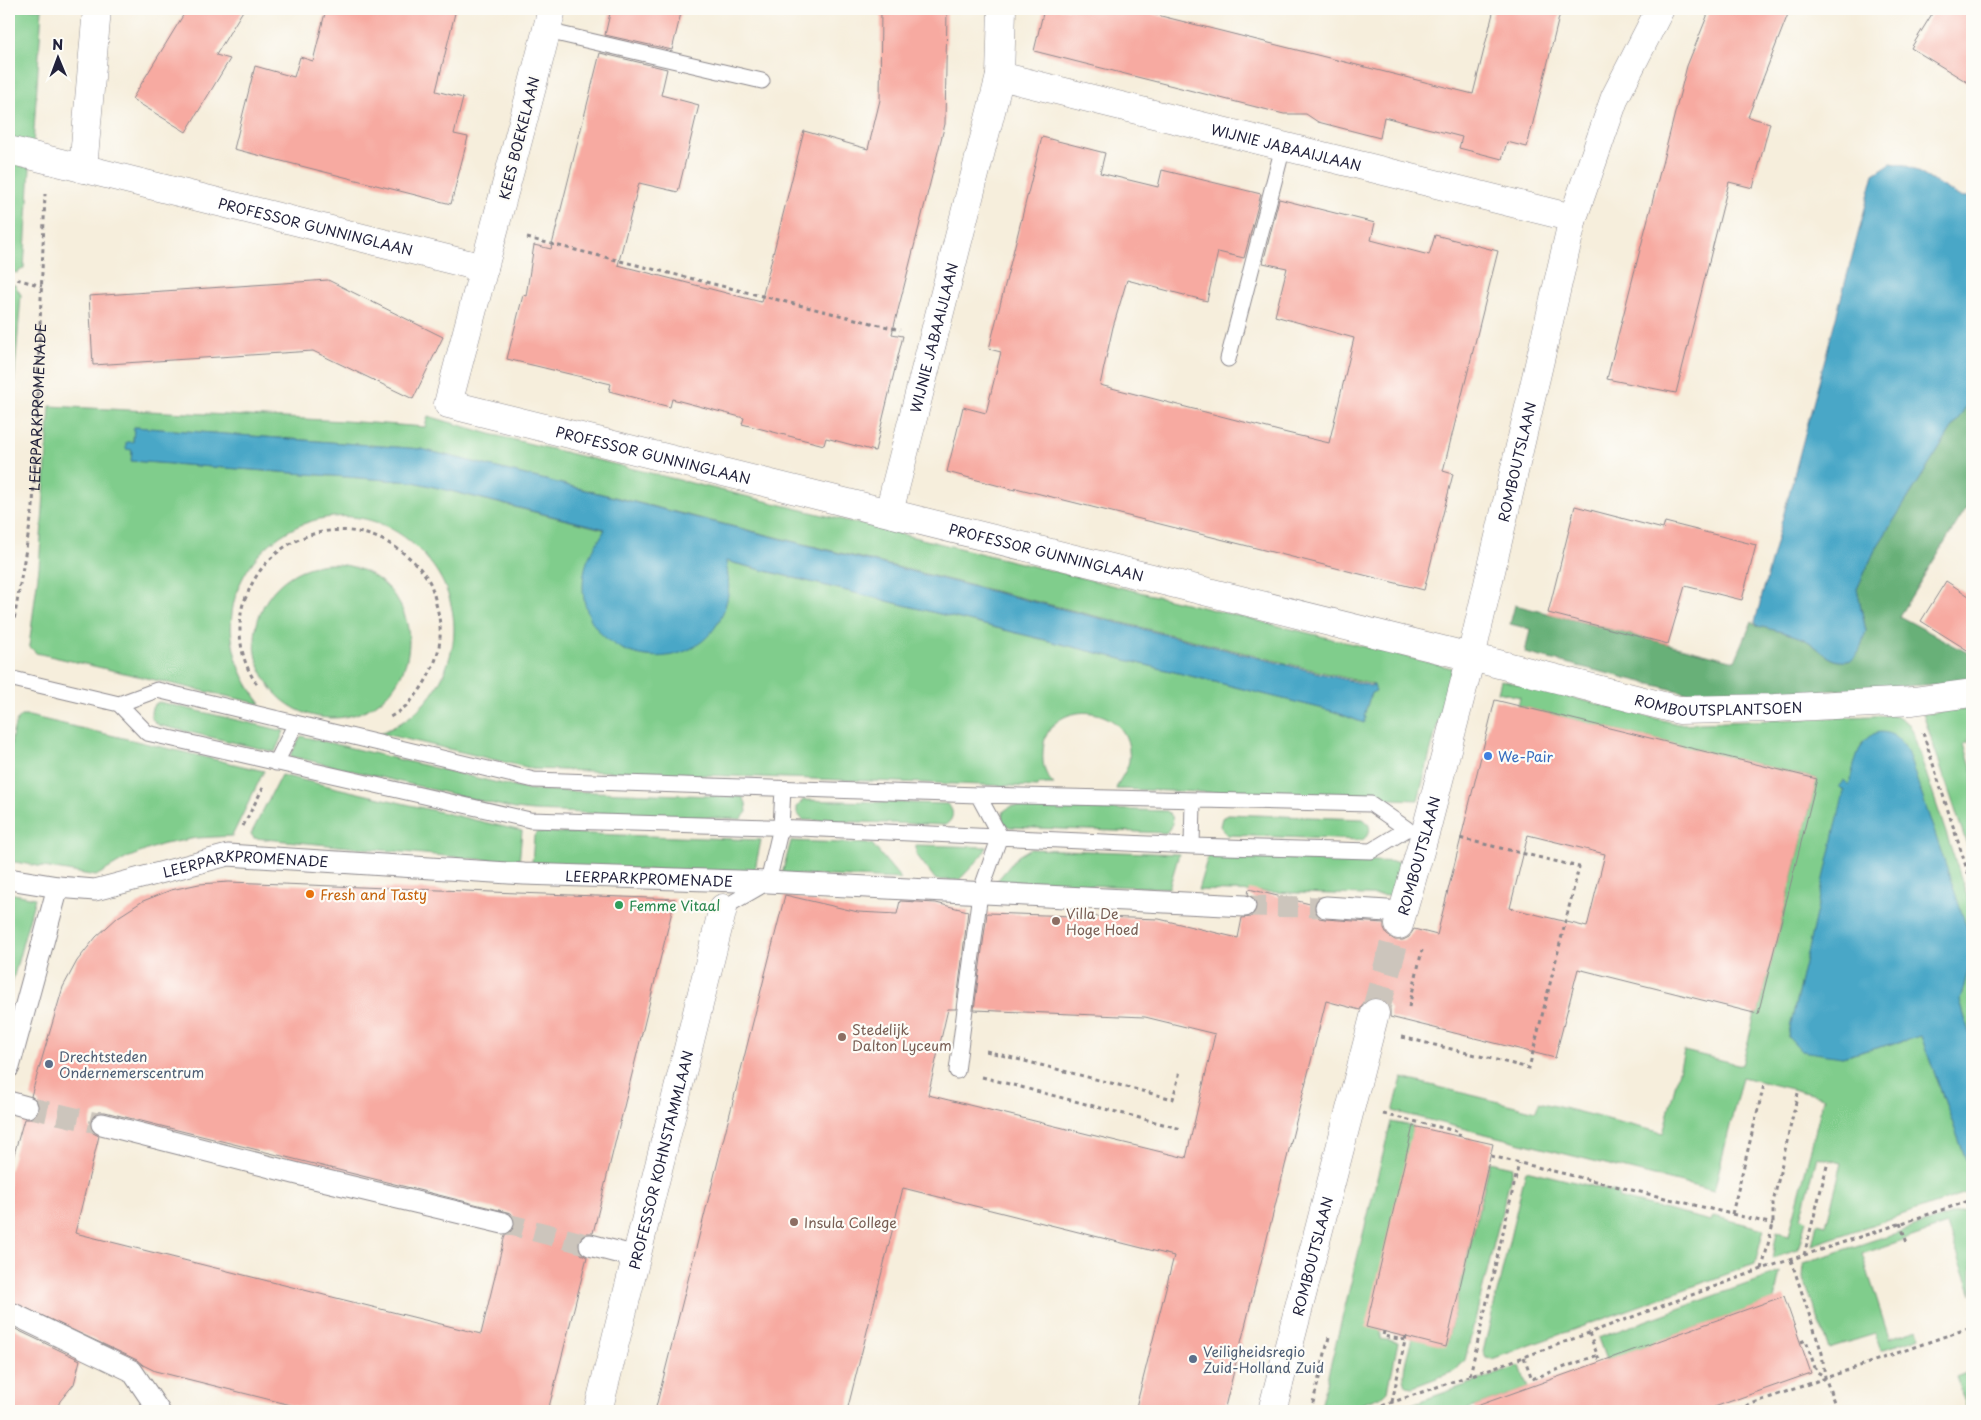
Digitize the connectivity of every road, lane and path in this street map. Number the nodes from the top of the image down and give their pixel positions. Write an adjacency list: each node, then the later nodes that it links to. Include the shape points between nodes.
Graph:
1 (97, 9): 10 (street)
2 (1002, 9): 5 (street, WIJNIE JABAAIJLAAN)
3 (1660, 9): 11 (street, ROMBOUTSLAAN, via 1615,97)
4 (549, 20): 6 (lane); 12 (street, KEES BOEKELAAN)
5 (1000, 76): 7 (street, WIJNIE JABAAIJLAAN); 16 (street, WIJNIE JABAAIJLAAN)
6 (762, 81)
7 (1283, 147): 11 (street, WIJNIE JABAAIJLAAN); 17 (lane)
8 (9, 150): 9 (street, PROFESSOR GUNNINGLAAN)
9 (47, 159): 10 (street, PROFESSOR GUNNINGLAAN); 15 (path, LEERPARKPROMENADE)
10 (83, 169): 13 (street, PROFESSOR GUNNINGLAAN)
11 (1573, 218): 20 (street, ROMBOUTSLAAN)
12 (495, 231): 13 (street, KEES BOEKELAAN); 16 (path)
13 (484, 268): 18 (street, PROFESSOR GUNNINGLAAN, via 448,404)
14 (9, 277): 15 (path)
15 (42, 286): 19 (path, LEERPARKPROMENADE, via 33,507)
16 (932, 338): 18 (street, WIJNIE JABAAIJLAAN)
17 (1228, 359)
18 (889, 512): 20 (street, PROFESSOR GUNNINGLAAN)
19 (9, 653)
20 (1471, 657): 23 (street, ROMBOUTSPLANTSOEN, via 1679,710); 32 (street, ROMBOUTSLAAN)
21 (9, 678): 24 (lane)
22 (1972, 693): 23 (street, ROMBOUTSPLANTSOEN)
23 (1913, 701): 38 (path)
24 (119, 704): 25 (lane, via 157,690); 27 (lane, via 148,733)
25 (296, 723): 26 (lane); 26 (path, via 271,704 250,676 240,642 242,607 256,575 280,549 311,534 346,530 380,537 410,556 431,585 441,618 439,653 425,685 401,711); 27 (lane)
26 (348, 735): 28 (lane, via 534,780)
27 (276, 763): 31 (lane, via 530,820); 35 (path)
28 (783, 789): 29 (lane); 31 (lane)
29 (978, 796): 30 (lane); 33 (lane)
30 (1193, 801): 32 (lane, via 1371,804); 34 (lane)
31 (781, 828): 33 (lane); 37 (lane)
32 (1417, 829): 34 (lane, via 1371,851); 44 (street, ROMBOUTSLAAN); 46 (path, via 1579,868 1529,1068)
33 (1000, 836): 34 (lane); 40 (lane)
34 (1192, 846)
35 (228, 855): 37 (street, LEERPARKPROMENADE, via 524,874); 39 (street, LEERPARKPROMENADE, via 95,890)
36 (9, 879): 39 (street, LEERPARKPROMENADE)
37 (768, 882): 40 (street, LEERPARKPROMENADE); 42 (lane)
38 (1972, 885)
39 (58, 887): 48 (street)
40 (980, 892): 41 (street, LEERPARKPROMENADE); 47 (lane)
41 (1245, 906)
42 (723, 908): 68 (street, PROFESSOR KOHNSTAMMLAAN)
43 (1326, 908): 44 (street)
44 (1401, 919)
45 (1375, 1013): 53 (street, ROMBOUTSLAAN)
46 (1402, 1037)
47 (961, 1045): 49 (lane); 50 (path, via 1173,1099)
48 (9, 1067)
49 (958, 1071): 55 (path)
50 (1180, 1071)
51 (1764, 1085): 61 (path)
52 (1798, 1094): 64 (path, via 1773,1203)
53 (1352, 1106): 56 (path, via 1460,1132); 85 (street, ROMBOUTSLAAN)
54 (102, 1124): 62 (street, via 302,1176)
55 (1182, 1129)
56 (1459, 1136)
57 (1491, 1156): 59 (path)
58 (1828, 1162): 67 (path)
59 (1519, 1163): 61 (path); 79 (path)
60 (1972, 1200): 63 (path)
61 (1732, 1214): 64 (path)
62 (503, 1223)
63 (1900, 1223): 65 (path); 67 (path)
64 (1773, 1224): 70 (path)
65 (1907, 1243)
66 (590, 1245): 68 (street)
67 (1804, 1255): 69 (path)
68 (636, 1257): 84 (street, PROFESSOR KOHNSTAMMLAAN)
69 (1790, 1260): 70 (path); 80 (path, via 1822,1353)
70 (1762, 1269): 74 (path)
71 (9, 1312): 83 (street, via 132,1371)
72 (1966, 1329): 80 (path)
73 (1384, 1331): 81 (path, via 1383,1336 1405,1338)
74 (1590, 1333): 76 (path); 77 (path)
75 (1801, 1342): 80 (path, via 1806,1340 1816,1371)
76 (1598, 1355): 77 (path, via 1532,1379); 78 (path)
77 (1524, 1357): 79 (path)
78 (1600, 1362)
79 (1470, 1375): 81 (path)
80 (1825, 1377): 82 (path); 87 (path)
81 (1392, 1402): 86 (path)
82 (1834, 1402)
83 (159, 1411)
84 (598, 1411)
85 (1272, 1411)
86 (1367, 1411)
87 (1731, 1411)

